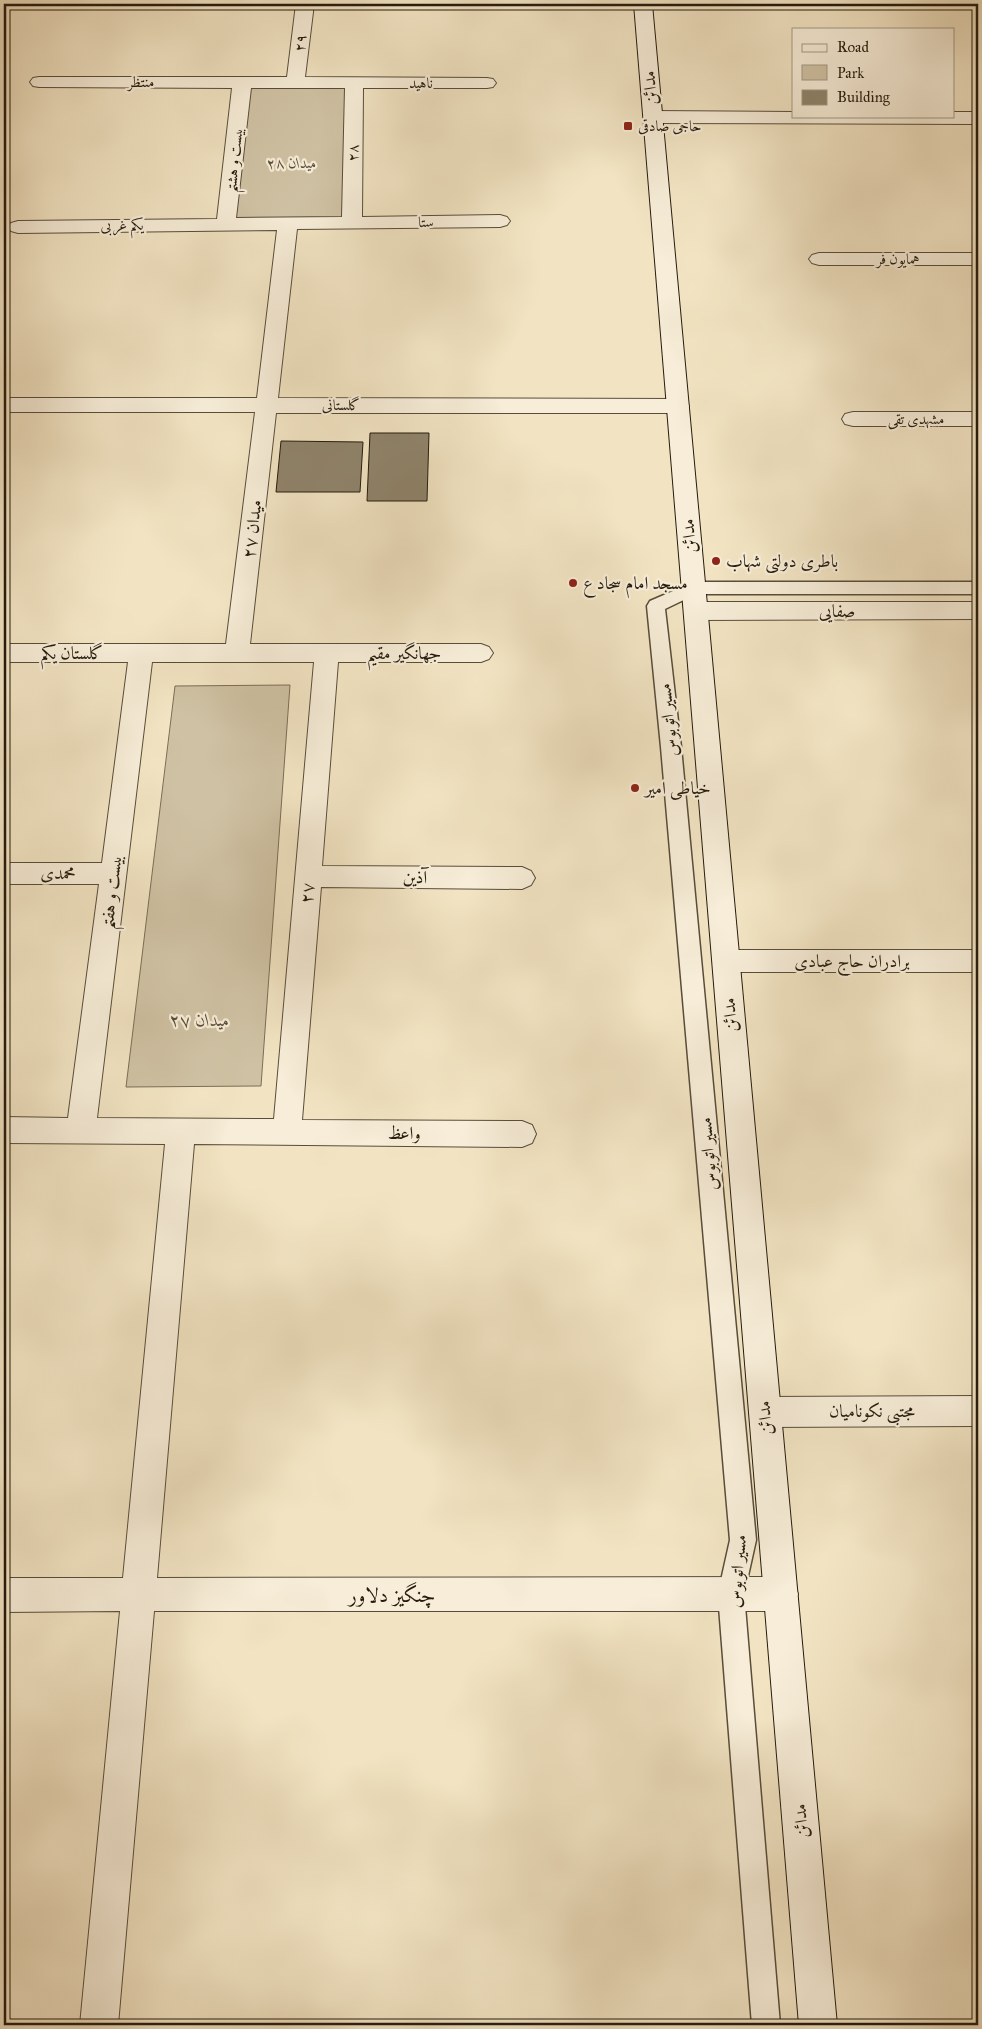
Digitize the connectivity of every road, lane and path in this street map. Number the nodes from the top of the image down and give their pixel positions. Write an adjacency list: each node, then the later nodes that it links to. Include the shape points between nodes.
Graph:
1 (305, 4): 5 (street, ۲۹)
2 (643, 4): 8 (street, مدائن)
3 (39, 82): 4 (street, منتظر)
4 (242, 83): 5 (street); 15 (street, بیست و هشتم)
5 (295, 83): 6 (street)
6 (354, 83): 7 (street, ناهید); 14 (street, ۲۸)
7 (488, 84)
8 (653, 117): 9 (street); 21 (street, مدائن)
9 (792, 117)
10 (954, 118): 11 (street)
11 (978, 118)
12 (500, 221): 14 (street, ستا)
13 (288, 223): 14 (street); 15 (street); 20 (street)
14 (352, 223)
15 (226, 224): 16 (street, یکم غربی)
16 (18, 226)
17 (819, 259): 18 (street, همایون فر)
18 (978, 259)
19 (4, 404): 20 (street, گلستانی)
20 (267, 405): 21 (street, گلستانی); 29 (street, میدان ۲۷)
21 (678, 406): 25 (street, مدائن)
22 (853, 419): 23 (street, مشهدی تقی)
23 (978, 420)
24 (978, 588): 25 (lane, مسیر اتوبوس)
25 (695, 600): 26 (street, صفایی); 36 (street, مدائن); 45 (lane, مسیر اتوبوس, via 656,606 743,1540)
26 (978, 611)
27 (4, 653): 28 (street, گلستان یکم)
28 (141, 653): 29 (street, گلستان یکم); 33 (street, بیست و هفتم)
29 (237, 653): 30 (street, جهانگیر مقیم)
30 (327, 653): 31 (street, جهانگیر مقیم); 34 (street, ۲۷)
31 (481, 653)
32 (4, 872): 33 (street, محمدی)
33 (113, 874): 39 (street, بیست و هفتم)
34 (308, 876): 35 (street, آذین); 41 (street, ۲۷)
35 (522, 878)
36 (726, 961): 37 (street, برادران حاج عبادی); 44 (street, مدائن)
37 (978, 961)
38 (4, 1130): 39 (street, واعظ)
39 (81, 1130): 40 (street, واعظ)
40 (181, 1131): 41 (street, واعظ); 48 (street)
41 (287, 1132): 42 (street, واعظ)
42 (522, 1134)
43 (978, 1411): 44 (street, مجتبی نکونامیان)
44 (765, 1412): 46 (street, مدائن)
45 (731, 1594): 46 (street, چنگیز دلاور); 48 (street, چنگیز دلاور); 50 (lane, مسیر اتوبوس)
46 (781, 1594): 51 (street, مدائن)
47 (4, 1595): 48 (street, چنگیز دلاور)
48 (138, 1595): 49 (street)
49 (99, 2025)
50 (766, 2025)
51 (818, 2025)

